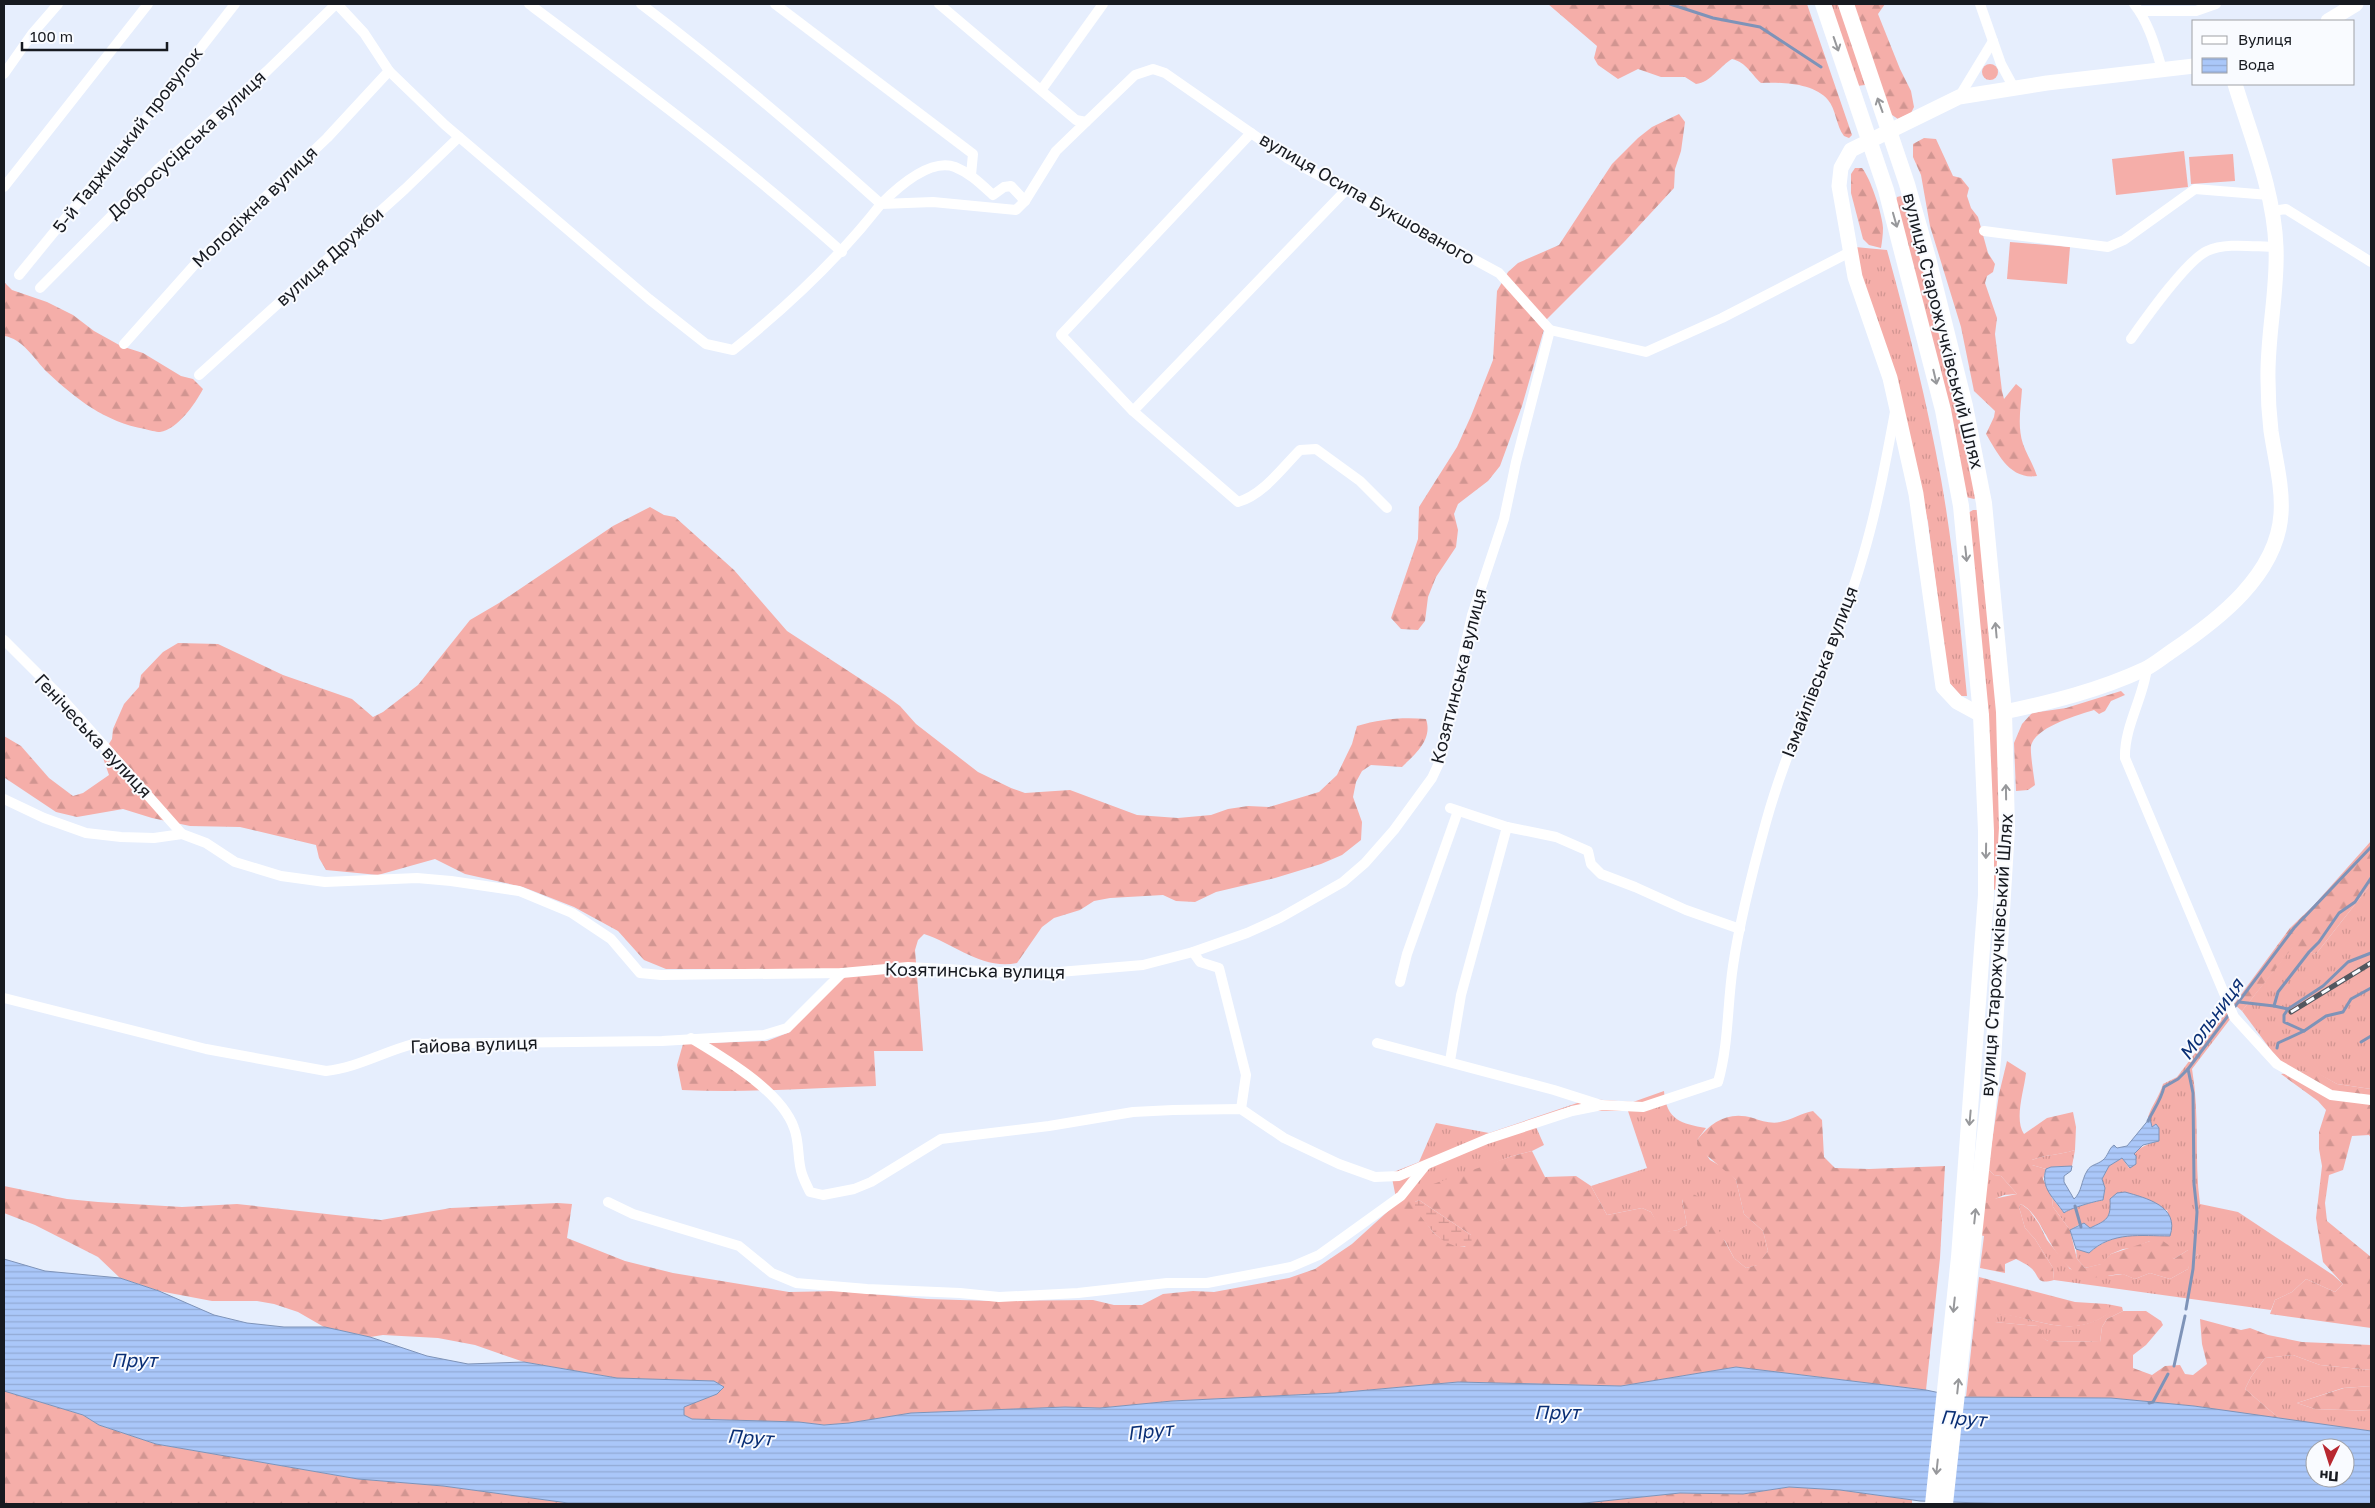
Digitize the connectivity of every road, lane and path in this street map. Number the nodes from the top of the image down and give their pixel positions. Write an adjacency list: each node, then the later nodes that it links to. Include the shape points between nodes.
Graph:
1 (58, 4): 21 (street)
2 (148, 4): 31 (street)
3 (235, 4): 43 (street, 5-й Таджицький провулок)
4 (336, 4): 20 (street, via 364,33); 44 (street, Добросусідська вулиця, via 158,170)
5 (529, 4): 40 (street, via 634,83)
6 (641, 4): 36 (street, via 791,124)
7 (775, 4): 29 (street, via 974,154)
8 (939, 4): 24 (street)
9 (1103, 4): 24 (street)
10 (1823, 4): 33 (main road, вулиця Старожучківський Шлях, one-way to 33)
11 (1846, 4): 30 (main road, вулиця Старожучківський Шлях, one-way to 11)
12 (1980, 4): 17 (street)
13 (2216, 4): 15 (street, via 2196,10)
14 (2356, 4): 16 (street)
15 (2137, 7): 19 (street, via 2154,41)
16 (2330, 20)
17 (1993, 41): 23 (street); 25 (street)
18 (2192, 66): 19 (street)
19 (2162, 69): 23 (street)
20 (388, 71): 28 (street); 47 (street, Молодіжна вулиця, via 327,138 197,262)
21 (4, 74)
22 (2235, 85): 34 (street)
23 (2014, 88): 25 (street)
24 (1042, 89): 26 (street, via 1076,120)
25 (1959, 97): 41 (street, Ізмайлівська вулиця, via 1851,150 1841,168 1839,186)
26 (1086, 122): 27 (street, вулиця Осипа Букшованого, via 1135,75 1153,69 1166,74); 35 (street, via 1056,151)
27 (1251, 133): 32 (street, вулиця Осипа Букшованого, via 1287,158); 50 (street, via 1061,335)
28 (459, 137): 40 (street, via 649,299 706,344 720,349 733,350 761,328); 48 (street, вулиця Дружби)
29 (971, 176): 35 (street, via 993,194 1011,186); 36 (street, via 953,166 919,173 904,181)
30 (1907, 184): 33 (main road); 51 (main road, вулиця Старожучківський Шлях, via 1965,406)
31 (4, 187)
32 (1346, 190): 45 (street, вулиця Осипа Букшованого, via 1499,274); 50 (street)
33 (1886, 190): 52 (main road, вулиця Старожучківський Шлях, one-way to 52, via 1931,362)
34 (2269, 195): 37 (street); 38 (street, via 2195,189 2124,240 2108,247)
35 (1026, 201): 36 (street, via 1016,210 933,202)
36 (881, 204): 40 (street)
37 (2272, 211): 39 (street); 42 (street, via 2286,210)
38 (1984, 231)
39 (2276, 247): 46 (street, via 2206,251 2173,284); 55 (street, via 2268,377 2270,428 2280,484 2281,515 2275,540 2268,560 2239,598 2197,634)
40 (842, 252)
41 (1850, 252): 45 (street, via 1722,318 1646,352); 49 (street, Ізмайлівська вулиця, via 1855,277 1890,378)
42 (2371, 262)
43 (20, 275)
44 (40, 288)
45 (1550, 330): 64 (street, Козятинська вулиця, via 1504,519 1472,615 1446,737 1432,778 1394,830 1344,882 1280,918)
46 (2131, 339)
47 (124, 344)
48 (199, 375)
49 (1896, 409): 57 (street, via 1916,494 1943,687 1957,702); 63 (street, Ізмайлівська вулиця, via 1863,556 1766,822)
50 (1133, 410): 53 (street, via 1238,502 1264,487 1300,450 1316,449 1360,481)
51 (1984, 502): 52 (main road); 56 (main road, вулиця Старожучківський Шлях, one-way to 51)
52 (1961, 506): 57 (main road, вулиця Старожучківський Шлях, one-way to 57)
53 (1387, 508)
54 (4, 640): 60 (street, Генічеська вулиця, via 60,695)
55 (2147, 668): 56 (street, via 2095,689); 71 (street, via 2143,693 2125,743 2125,758 2234,1016 2277,1064 2331,1095)
56 (2004, 712): 62 (main road, вулиця Старожучківський Шлях, one-way to 56, via 2007,828)
57 (1981, 715): 61 (main road, вулиця Старожучківський Шлях, one-way to 61)
58 (4, 799): 60 (street, Козятинська вулиця, via 86,833 154,838)
59 (1507, 827): 63 (street, via 1556,837 1588,851 1591,864 1601,874); 66 (street, via 1454,810); 70 (street, via 1461,995)
60 (182, 834): 65 (street, Козятинська вулиця, via 206,843 235,862 281,876 325,882 417,878 451,880 519,892 572,913 611,938 640,973)
61 (1986, 895): 62 (main road); 76 (main road, вулиця Старожучківський Шлях, one-way to 76)
62 (2004, 896): 76 (main road, вулиця Старожучківський Шлях, one-way to 62, via 1993,1060)
63 (1740, 929): 72 (street, Ізмайлівська вулиця, via 1733,968 1729,1028 1718,1082 1643,1107)
64 (1193, 952): 65 (street, Козятинська вулиця, via 1143,965 1102,970 1035,974 908,967); 73 (street, via 1200,962 1218,968 1224,984 1246,1075)
65 (842, 973): 68 (street, Гайова вулиця, via 787,1028 764,1035)
66 (1400, 982)
67 (4, 998): 68 (street, Гайова вулиця, via 206,1048 326,1071 344,1069 412,1044)
68 (691, 1038): 73 (street, via 744,1073 780,1104 794,1128 802,1173 810,1192 823,1195 871,1182 941,1139 1133,1112)
69 (1377, 1043): 70 (street)
70 (1450, 1061): 72 (street)
71 (2371, 1100)
72 (1602, 1105): 74 (street, via 1572,1110 1487,1139)
73 (1241, 1109): 74 (street, via 1284,1138 1375,1177 1399,1176)
74 (1426, 1165): 75 (street, via 1401,1196 1319,1255 1292,1267 1208,1282 999,1297 796,1283 772,1273 739,1246 633,1214)
75 (608, 1202)
76 (1965, 1261): 77 (main road, вулиця Старожучківський Шлях, one-way to 77); 78 (main road, вулиця Старожучківський Шлях, one-way to 76)
77 (1932, 1504)
78 (1945, 1504)

